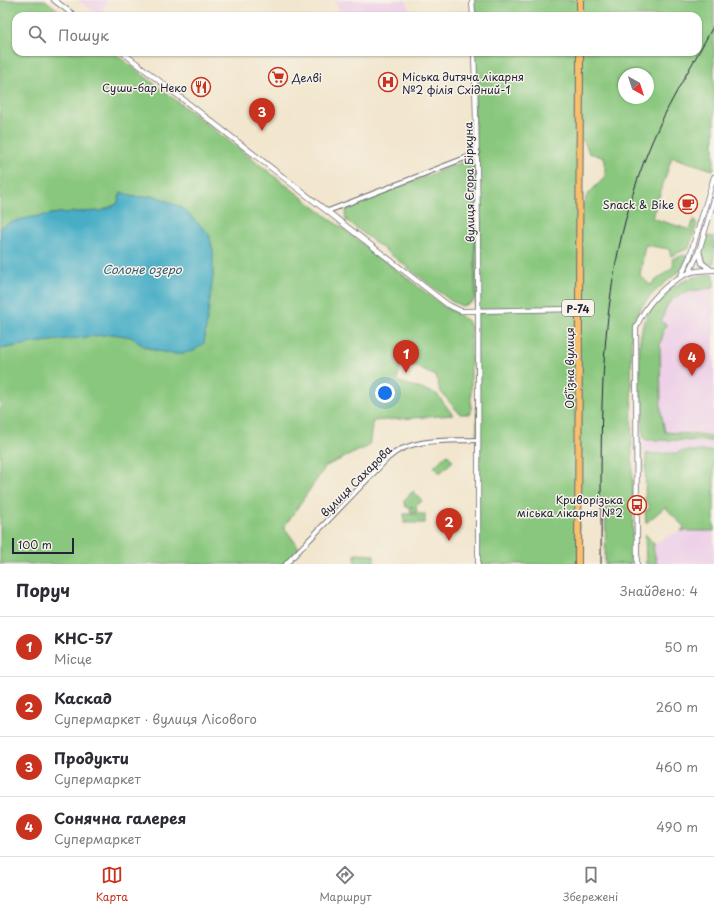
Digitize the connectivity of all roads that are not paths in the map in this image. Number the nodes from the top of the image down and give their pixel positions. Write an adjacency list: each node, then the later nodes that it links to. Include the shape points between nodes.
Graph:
1 (54, 0): 4 (street)
2 (472, 0): 5 (street)
3 (580, 0): 6 (main road)
4 (70, 12)
5 (473, 12)
6 (580, 12)
7 (127, 56): 13 (street)
8 (474, 56): 10 (street, вулиця Єгора Біркуна)
9 (580, 56): 18 (main road, Обʼїзна вулиця / Р-74)
10 (478, 153): 13 (street); 19 (street, вулиця Єгора Біркуна)
11 (714, 177): 17 (street, via 690,256)
12 (714, 200): 14 (street)
13 (328, 211): 19 (street, via 448,305 460,311)
14 (699, 251): 15 (street, via 702,263); 16 (street)
15 (713, 270): 16 (street)
16 (689, 273): 17 (street)
17 (680, 278): 24 (street, via 647,306 635,334)
18 (578, 309): 19 (street); 23 (main road, Обʼїзна вулиця / Р-74)
19 (479, 312): 20 (street, вулиця Єгора Біркуна)
20 (478, 440): 21 (street, вулиця Сахарова, via 415,444 399,450 388,458); 22 (street, вулиця Єгора Біркуна)
21 (286, 564)
22 (478, 564)
23 (578, 564)
24 (637, 564)

